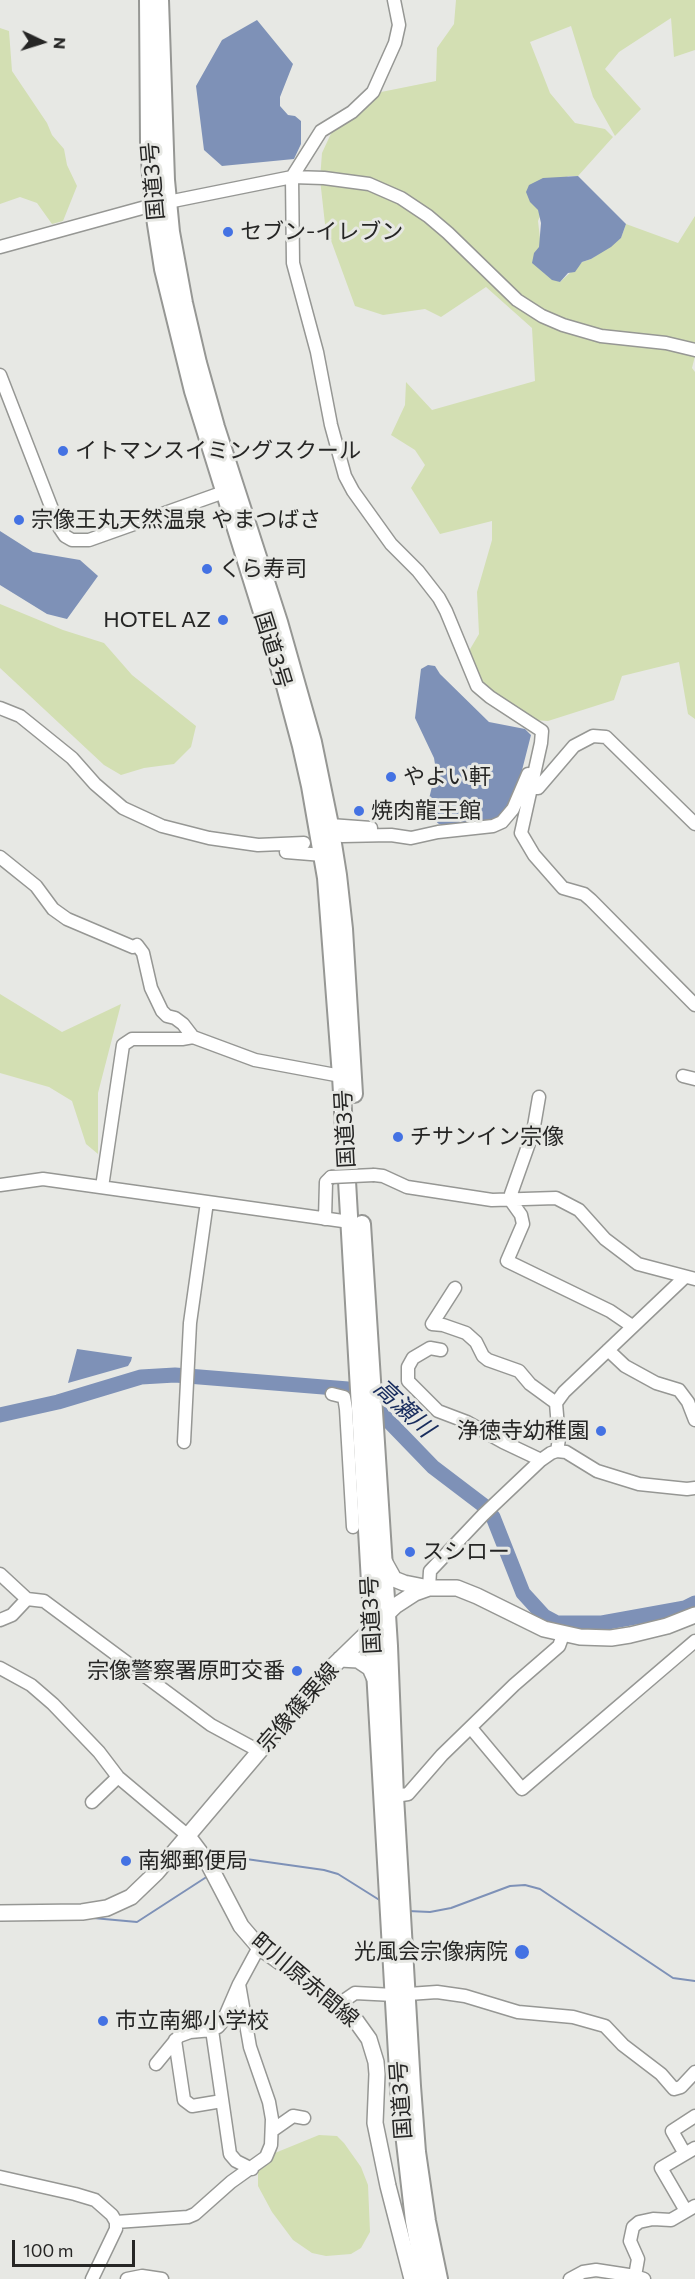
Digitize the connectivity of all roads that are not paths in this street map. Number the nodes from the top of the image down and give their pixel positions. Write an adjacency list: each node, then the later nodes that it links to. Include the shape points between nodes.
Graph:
1 (148, 0): 5 (highway, 国道3号, via 149,144)
2 (160, 0): 5 (highway, 国道3号)
3 (394, 0): 4 (street, via 399,25 395,43 373,92 352,112 321,132)
4 (292, 177): 5 (street); 8 (street, via 369,184 401,198 448,233 517,300 542,316 601,336); 12 (street, via 293,263 345,476 391,544 439,598 477,686 542,731)
5 (160, 204): 6 (street); 10 (highway, 国道3号, via 171,305 192,391); 15 (highway, 国道3号, via 198,363 288,652)
6 (2, 247): 7 (street)
7 (0, 260)
8 (695, 350)
9 (0, 375): 10 (street, via 59,527 72,540 89,540)
10 (224, 492): 18 (highway, 国道3号, via 285,686)
11 (0, 708): 17 (street, via 20,716 72,758 123,808 175,831)
12 (541, 743): 13 (street); 15 (street, via 513,809 493,826 411,838 361,826)
13 (531, 787): 14 (street, via 538,788 574,746 593,736 606,736); 20 (street, via 521,833 545,869 563,888 591,900)
14 (695, 824)
15 (336, 830): 35 (highway, 国道3号)
16 (304, 843): 17 (street)
17 (245, 844): 18 (street, via 254,853 297,851)
18 (323, 855): 22 (highway, 国道3号)
19 (0, 857): 21 (street, via 36,886 53,909 67,919 133,948 137,945 162,1011 183,1024)
20 (695, 1005)
21 (193, 1037): 22 (street, via 255,1060); 25 (street, via 132,1039 123,1045)
22 (341, 1076): 29 (highway, 国道3号)
23 (539, 1097): 26 (street, via 533,1132)
24 (0, 1185): 25 (street, via 43,1179)
25 (102, 1187): 27 (street)
26 (511, 1201): 28 (street, bridge, via 407,1187 383,1176 331,1177 326,1182); 30 (street, via 565,1201 627,1258); 32 (street, via 524,1224 507,1261 610,1311)
27 (207, 1202): 28 (street); 40 (street, via 190,1323)
28 (325, 1219): 29 (street)
29 (350, 1222): 35 (highway, 国道3号)
30 (690, 1278): 32 (street)
31 (455, 1288): 37 (street, via 432,1324 466,1333 488,1360 519,1371)
32 (632, 1326): 34 (street)
33 (441, 1350): 42 (street, via 430,1348 413,1358 408,1381 438,1411)
34 (608, 1350): 37 (street); 39 (street, via 625,1366 679,1390)
35 (365, 1387): 38 (highway, 国道3号)
36 (332, 1394): 44 (street, via 344,1397)
37 (556, 1403): 41 (street)
38 (367, 1415): 45 (highway, 国道3号); 52 (highway, 国道3号)
39 (695, 1420)
40 (184, 1442)
41 (557, 1451): 42 (street); 43 (street, via 625,1480)
42 (541, 1460): 47 (street, via 430,1570)
43 (695, 1488)
44 (353, 1527)
45 (383, 1560): 47 (main road, via 394,1578); 49 (highway, 国道3号)
46 (0, 1574): 48 (street)
47 (429, 1588): 49 (main road, 宗像篠栗線, via 404,1599); 53 (main road, 宗像篠栗線, via 457,1588)
48 (27, 1599): 51 (street, via 12,1615); 59 (street, via 44,1601 211,1725)
49 (386, 1615): 52 (main road, 宗像篠栗線); 61 (highway, 国道3号)
50 (695, 1615): 53 (main road, 宗像篠栗線, via 630,1635 599,1639)
51 (0, 1620)
52 (372, 1629): 55 (main road, 宗像篠栗線); 57 (highway, 国道3号)
53 (563, 1635): 58 (street, via 559,1646)
54 (695, 1641): 58 (street, via 522,1789)
55 (340, 1659): 57 (main road, via 364,1663); 59 (main road, 宗像篠栗線)
56 (0, 1668): 60 (street, via 31,1685 53,1704)
57 (374, 1677): 64 (highway, 国道3号)
58 (471, 1728): 61 (street, via 408,1794)
59 (259, 1750): 63 (main road, 宗像篠栗線)
60 (118, 1778): 62 (street); 63 (street)
61 (395, 1796): 64 (highway, 国道3号)
62 (92, 1802)
63 (187, 1836): 65 (main road, 宗像篠栗線, via 144,1886 120,1903 82,1912); 66 (main road, 町川原赤間線, via 212,1870 241,1926)
64 (395, 1909): 68 (highway, 国道3号)
65 (0, 1913)
66 (259, 1947): 67 (street); 69 (main road, 町川原赤間線)
67 (239, 1984): 70 (street, via 223,2021); 77 (street, via 250,2048 269,2102)
68 (400, 1994): 69 (street, via 356,1993); 73 (street, via 437,1992 518,2012 573,2016 605,2026 674,2089); 88 (highway, 国道3号, via 405,2152); 89 (highway, 国道3号, via 417,2152)
69 (339, 2004): 87 (main road, 町川原赤間線, via 364,2030 373,2048 377,2074 375,2123)
70 (212, 2030): 71 (street, via 190,2032); 74 (street)
71 (175, 2040): 72 (street); 74 (street, via 184,2100 192,2106)
72 (156, 2064)
73 (695, 2072)
74 (222, 2101): 79 (street, via 230,2154)
75 (695, 2116): 78 (street, via 672,2131)
76 (304, 2118): 77 (street, via 293,2116)
77 (273, 2130): 79 (street, via 266,2157)
78 (690, 2151): 81 (street, via 661,2168)
79 (252, 2169): 82 (street, via 188,2217)
80 (0, 2177): 82 (street, via 95,2200)
81 (690, 2209): 83 (street, via 671,2220 653,2219 639,2222 633,2228 630,2241)
82 (116, 2222): 84 (street)
83 (640, 2277): 90 (street, via 596,2270)
84 (92, 2279)
85 (128, 2279): 86 (street)
86 (162, 2279)
87 (412, 2279)
88 (425, 2279)
89 (438, 2279)
90 (570, 2279)

